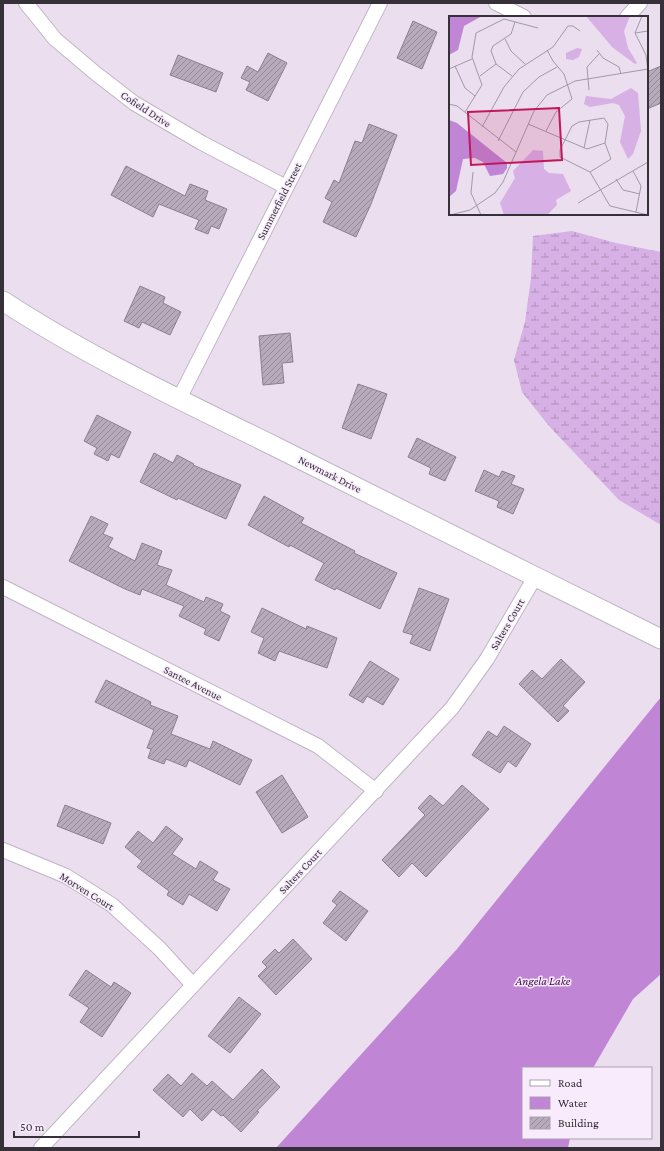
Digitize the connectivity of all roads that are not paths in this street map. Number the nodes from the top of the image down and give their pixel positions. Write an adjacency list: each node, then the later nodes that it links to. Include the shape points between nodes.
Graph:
1 (26, 3): 7 (street, Cofield Drive, via 55,39 134,103 202,143)
2 (380, 3): 7 (street, Summerfield Street)
3 (496, 3): 5 (street)
4 (640, 3): 6 (street)
5 (522, 16)
6 (628, 16)
7 (286, 186): 9 (street, Summerfield Street)
8 (3, 301): 9 (street, Newmark Drive, via 81,348)
9 (179, 399): 10 (street, Newmark Drive)
10 (535, 576): 12 (street, Newmark Drive); 13 (street, Salters Court, via 487,659 452,708)
11 (3, 587): 13 (street, Santee Avenue, via 318,746)
12 (661, 639)
13 (376, 790): 15 (street, Salters Court)
14 (3, 850): 15 (street, Morven Court, via 66,876 112,905 160,949)
15 (193, 985): 16 (street, Salters Court)
16 (41, 1148)

